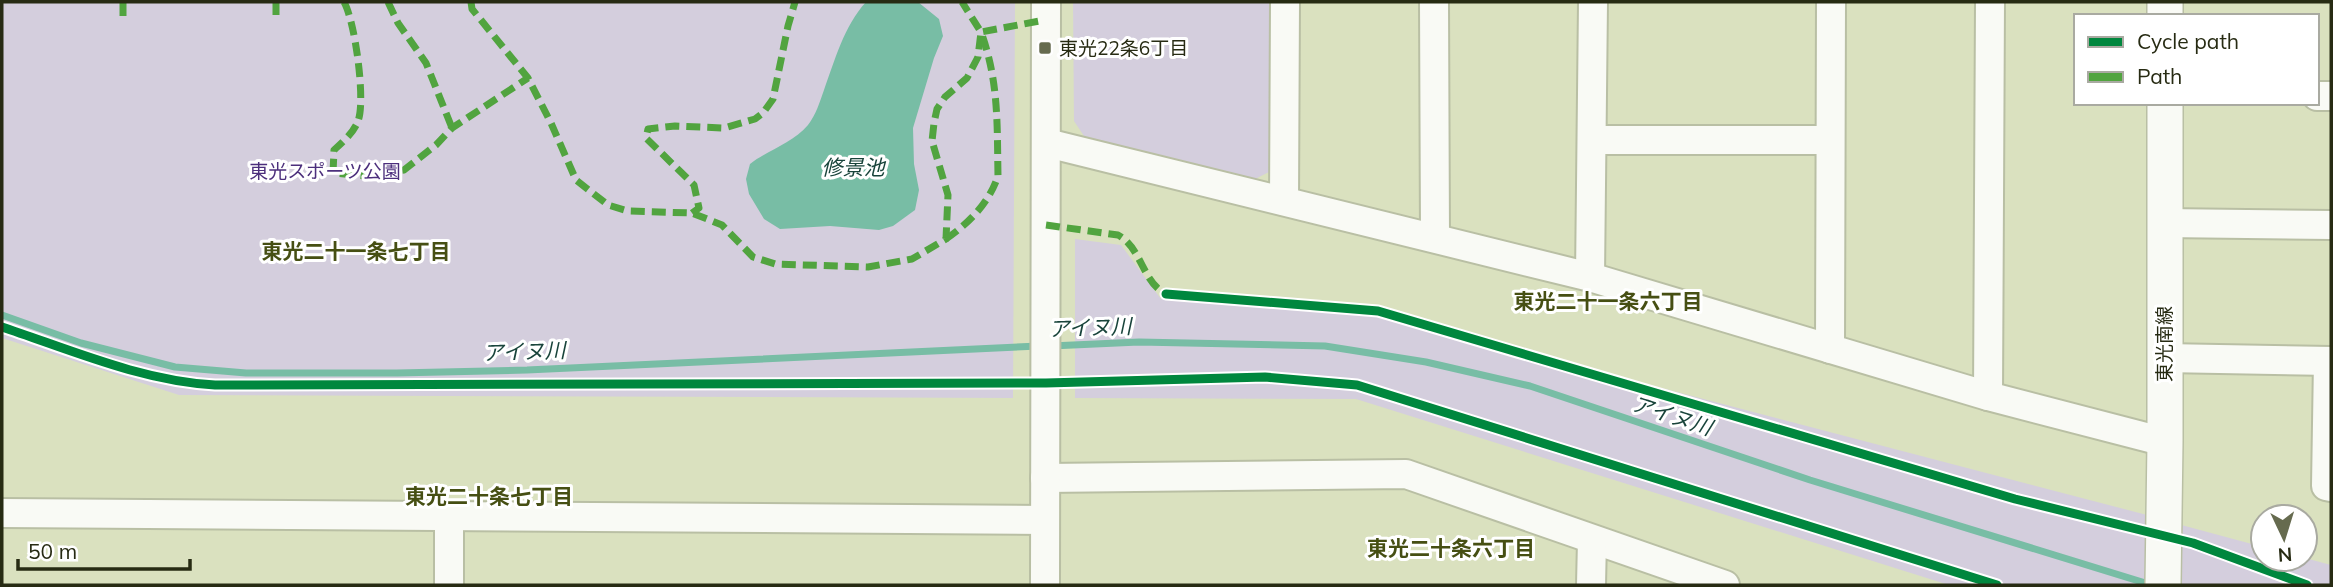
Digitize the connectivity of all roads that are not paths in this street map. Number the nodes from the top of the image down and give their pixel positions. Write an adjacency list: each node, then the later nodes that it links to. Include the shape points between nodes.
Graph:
1 (1046, 2): 10 (street)
2 (1285, 2): 11 (street)
3 (1434, 2): 14 (street)
4 (1592, 2): 8 (street)
5 (1831, 2): 9 (street)
6 (1990, 2): 19 (street)
7 (2165, 105): 12 (street, 東光南線)
8 (1593, 140): 9 (street); 15 (street)
9 (1830, 140): 16 (street)
10 (1047, 143): 11 (street); 21 (street)
11 (1284, 201): 14 (street)
12 (2164, 223): 13 (street); 17 (street, 東光南線)
13 (2331, 225)
14 (1435, 237): 15 (street)
15 (1590, 277): 16 (street)
16 (1830, 349): 19 (street)
17 (2164, 358): 18 (street); 20 (street, 東光南線)
18 (2330, 361): 22 (street, via 2326,486)
19 (1988, 396): 20 (street)
20 (2165, 442): 31 (street, 東光南線)
21 (1045, 478): 25 (street); 26 (street, via 1406,474)
22 (2331, 487)
23 (2, 513): 24 (street)
24 (449, 516): 25 (street); 27 (street)
25 (1045, 520): 28 (street)
26 (1592, 540): 29 (street); 30 (street)
27 (449, 585)
28 (1045, 585)
29 (1591, 585)
30 (1725, 585)
31 (2163, 585)

